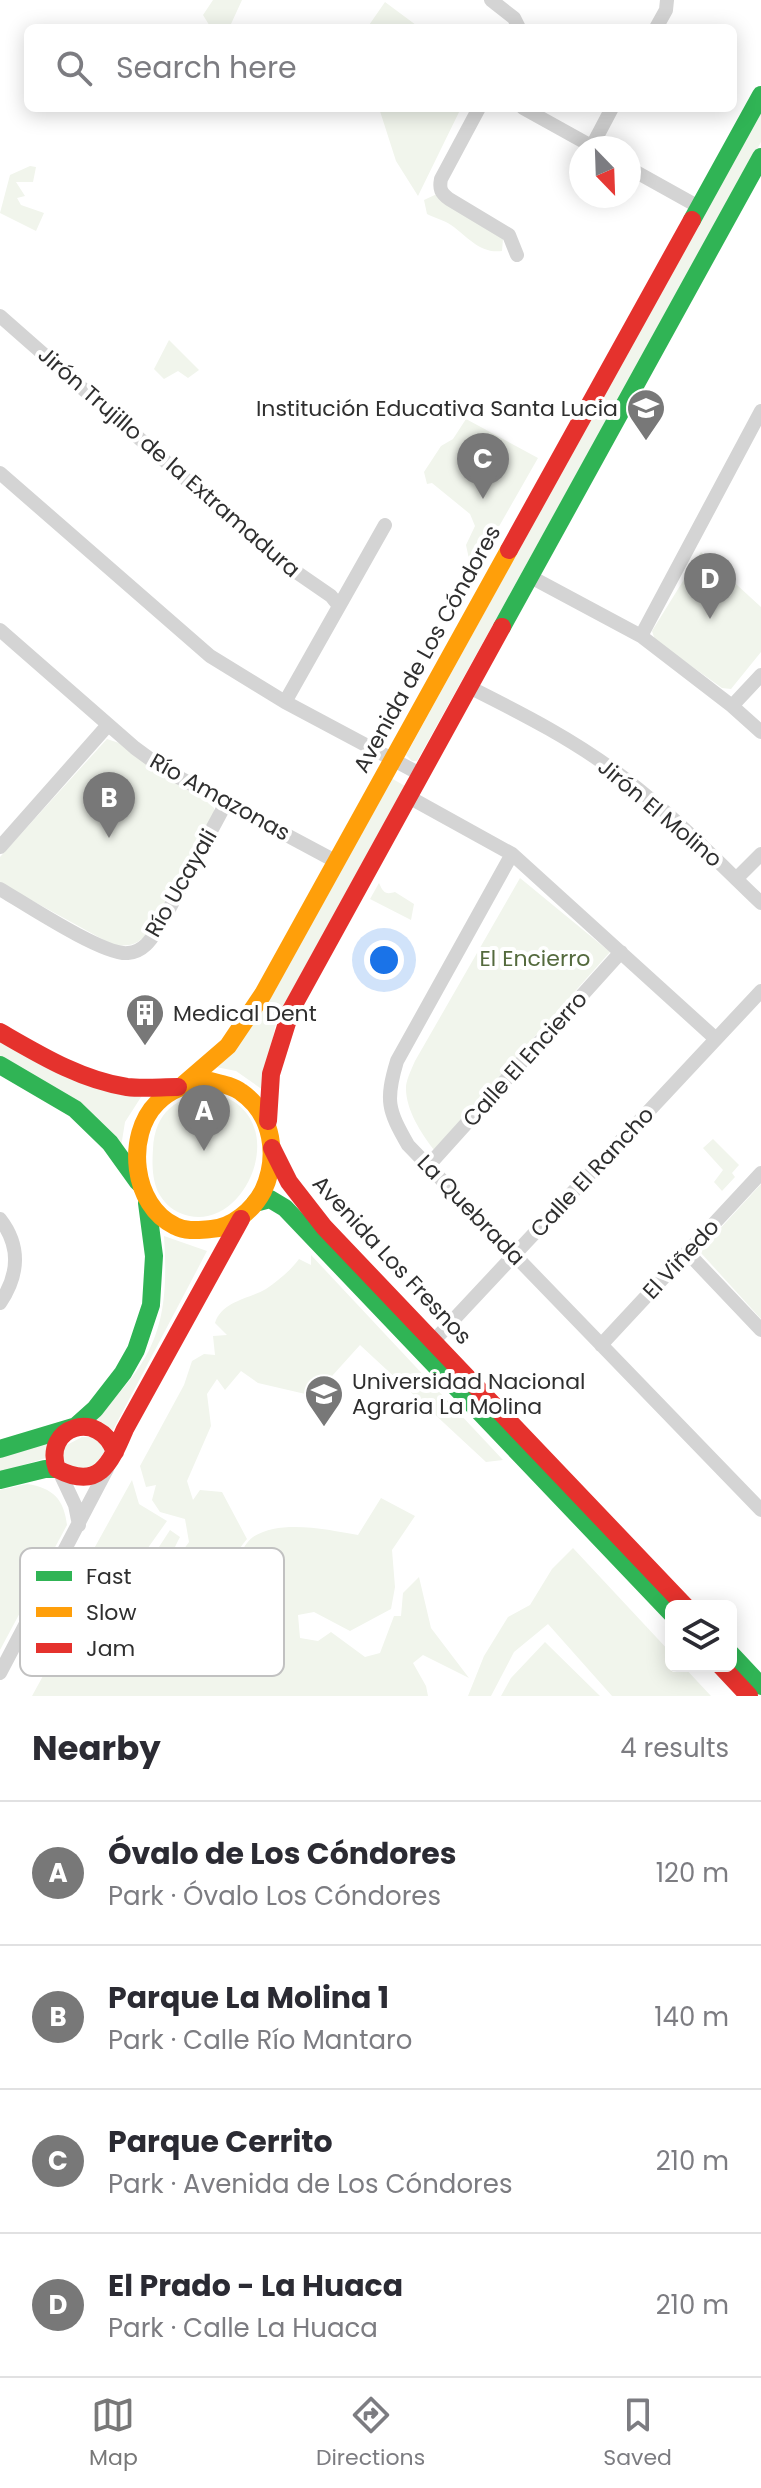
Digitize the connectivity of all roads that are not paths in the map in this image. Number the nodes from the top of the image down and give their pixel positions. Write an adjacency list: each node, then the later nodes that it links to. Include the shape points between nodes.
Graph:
1 (491, 0): 3 (street)
2 (667, 0): 4 (street)
3 (517, 24)
4 (658, 24)
5 (761, 95): 13 (street, Avenida de Los Cóndores)
6 (477, 112): 14 (street, via 439,187 442,194 509,235)
7 (530, 112): 9 (street)
8 (610, 112): 10 (street)
9 (573, 136)
10 (598, 136)
11 (760, 163): 19 (street)
12 (641, 175): 13 (street)
13 (699, 207): 29 (street, Avenida de Los Cóndores)
14 (517, 255)
15 (0, 316): 20 (street, Jirón Trujillo de la Extramadura, via 261,545)
16 (761, 411): 22 (street)
17 (0, 473): 25 (street, via 210,656)
18 (385, 525): 20 (street)
19 (529, 576): 22 (street); 24 (street)
20 (339, 606): 25 (street)
21 (2, 636): 27 (street, Río Amazonas)
22 (641, 636): 26 (street)
23 (761, 675): 26 (street)
24 (469, 687): 30 (street); 37 (street, Jirón El Molino, via 595,757 653,801)
25 (285, 702): 29 (street)
26 (732, 706): 28 (street)
27 (108, 725): 32 (street, Río Amazonas, via 165,770); 33 (street)
28 (761, 732)
29 (393, 761): 30 (street); 36 (street, Avenida de Los Cóndores)
30 (420, 774): 31 (street)
31 (407, 796): 34 (street); 46 (street, via 291,1010 271,1074)
32 (226, 803): 36 (street, Río Amazonas); 38 (street, Río Ucayali, via 151,941 133,952 102,947)
33 (0, 847)
34 (512, 854): 40 (street); 48 (street, La Quebrada, via 397,1061 388,1090 393,1118)
35 (761, 854): 37 (street)
36 (337, 862): 45 (street, Avenida de Los Cóndores, via 248,1020)
37 (736, 879): 39 (street, Jirón El Molino)
38 (0, 889)
39 (761, 903)
40 (621, 952): 43 (street); 48 (street, Calle El Encierro)
41 (761, 991): 43 (street, Calle El Rancho)
42 (0, 1032): 45 (street, via 104,1082)
43 (716, 1039): 54 (street, Calle El Rancho)
44 (0, 1065): 50 (street, via 95,1126)
45 (181, 1086): 46 (street, via 206,1080 234,1086); 50 (street, via 155,1103 141,1125 138,1161)
46 (268, 1121): 47 (street)
47 (272, 1148): 51 (street, via 270,1172); 58 (street, Avenida Los Fresnos, via 289,1182 324,1227)
48 (428, 1166): 54 (street, La Quebrada)
49 (761, 1173): 53 (street, El Viñedo)
50 (144, 1192): 51 (street, via 161,1217 182,1229 219,1229); 59 (street, via 153,1245 150,1312 136,1354)
51 (249, 1209): 58 (street, Avenida Los Fresnos, via 270,1199 285,1208); 63 (street)
52 (0, 1219): 55 (street, via 15,1245 16,1269)
53 (687, 1252): 56 (street); 57 (street, El Viñedo)
54 (515, 1254): 57 (street, La Quebrada); 58 (street, Calle El Rancho)
55 (0, 1303)
56 (761, 1330)
57 (601, 1345): 68 (street, La Quebrada)
58 (428, 1347): 71 (street, Avenida Los Fresnos); 72 (street, Avenida Los Fresnos)
59 (108, 1393): 60 (street); 61 (street, via 76,1418)
60 (73, 1429): 61 (street); 63 (street, via 101,1430 112,1439); 64 (street, via 54,1448 52,1460)
61 (36, 1437): 62 (street)
62 (0, 1449)
63 (111, 1460): 64 (street, via 83,1478); 69 (street)
64 (58, 1470): 65 (street); 67 (street)
65 (25, 1473): 66 (street); 67 (street, via 51,1478)
66 (0, 1480)
67 (69, 1492): 69 (street)
68 (761, 1510)
69 (79, 1525): 70 (street)
70 (67, 1548)
71 (679, 1600)
72 (665, 1606)
73 (20, 1636): 76 (street)
74 (737, 1661): 77 (street)
75 (727, 1672): 78 (street)
76 (0, 1673)
77 (761, 1689): 79 (street)
78 (749, 1696)
79 (757, 1696)

